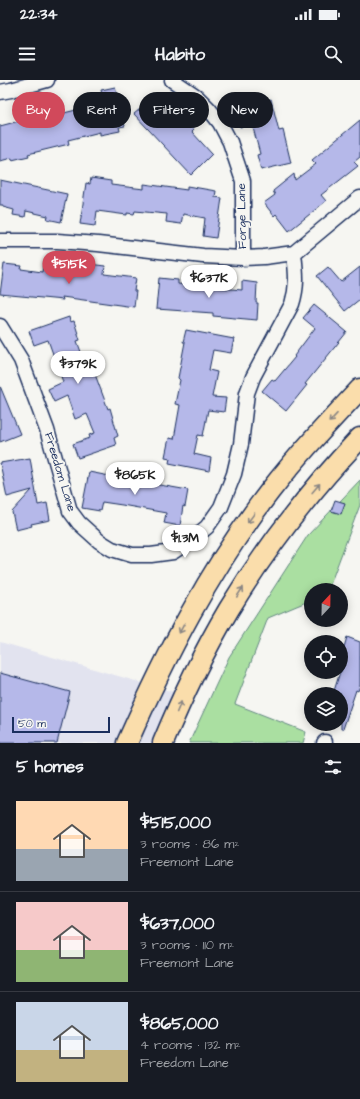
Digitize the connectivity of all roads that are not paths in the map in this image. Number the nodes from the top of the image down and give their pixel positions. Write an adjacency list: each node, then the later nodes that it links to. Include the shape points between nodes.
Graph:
1 (47, 80): 3 (street)
2 (172, 80): 7 (street, Forge Lane, via 196,96 209,109 230,142 243,181)
3 (0, 92)
4 (360, 198): 6 (street)
5 (0, 241): 7 (street, via 57,241)
6 (294, 253): 7 (street); 8 (street, Freedom Lane, via 296,291 292,304 247,393 241,444 234,474 221,507 207,527 173,552 132,555 112,549 79,523 70,511 47,430 21,360)
7 (243, 258)
8 (0, 326)
9 (360, 389): 11 (highway, one-way to 11, via 270,491 220,562 172,646)
10 (360, 438): 12 (highway, one-way to 10, via 205,653 254,570 312,492)
11 (127, 743)
12 (163, 743)

